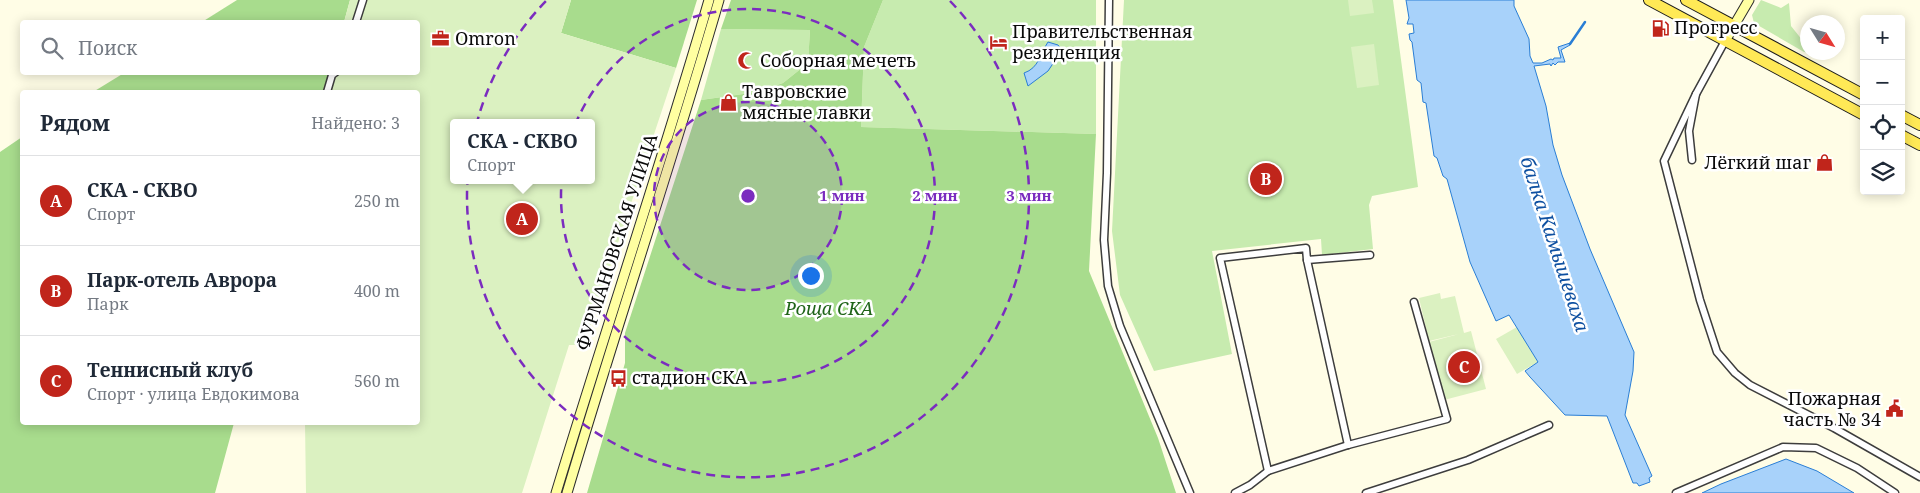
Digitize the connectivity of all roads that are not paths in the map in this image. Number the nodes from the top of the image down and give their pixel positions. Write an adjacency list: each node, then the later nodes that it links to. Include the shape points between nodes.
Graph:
1 (363, 0): 8 (street)
2 (709, 0): 28 (main road, ФУРМАНОВСКАЯ УЛИЦА)
3 (719, 0): 29 (main road, ФУРМАНОВСКАЯ УЛИЦА)
4 (1109, 0): 30 (street, via 1104,240 1108,286 1120,326)
5 (1649, 0): 10 (main road)
6 (1686, 0): 9 (main road)
7 (1749, 0): 9 (main road)
8 (357, 20)
9 (1734, 26): 10 (main road); 13 (main road)
10 (1725, 41): 14 (street); 15 (main road)
11 (332, 75): 12 (street)
12 (328, 90)
13 (1860, 93)
14 (1696, 94): 20 (street, via 1689,131); 27 (street, via 1664,161 1717,352 1750,385)
15 (1860, 113)
16 (1905, 117): 17 (main road)
17 (1920, 125)
18 (1905, 137): 19 (main road)
19 (1920, 145)
20 (1692, 160)
21 (1370, 255): 22 (street)
22 (1307, 260): 25 (street); 26 (street, via 1306,248 1220,258)
23 (1414, 302): 25 (street, via 1447,419)
24 (1549, 425): 32 (street, via 1468,460)
25 (1348, 445): 26 (street)
26 (1268, 471): 31 (street)
27 (1920, 477)
28 (556, 493)
29 (567, 493)
30 (1190, 493)
31 (1235, 493)
32 (1366, 493)
33 (1676, 493): 34 (street, via 1783,447 1802,446 1816,448 1857,468)
34 (1895, 493)

